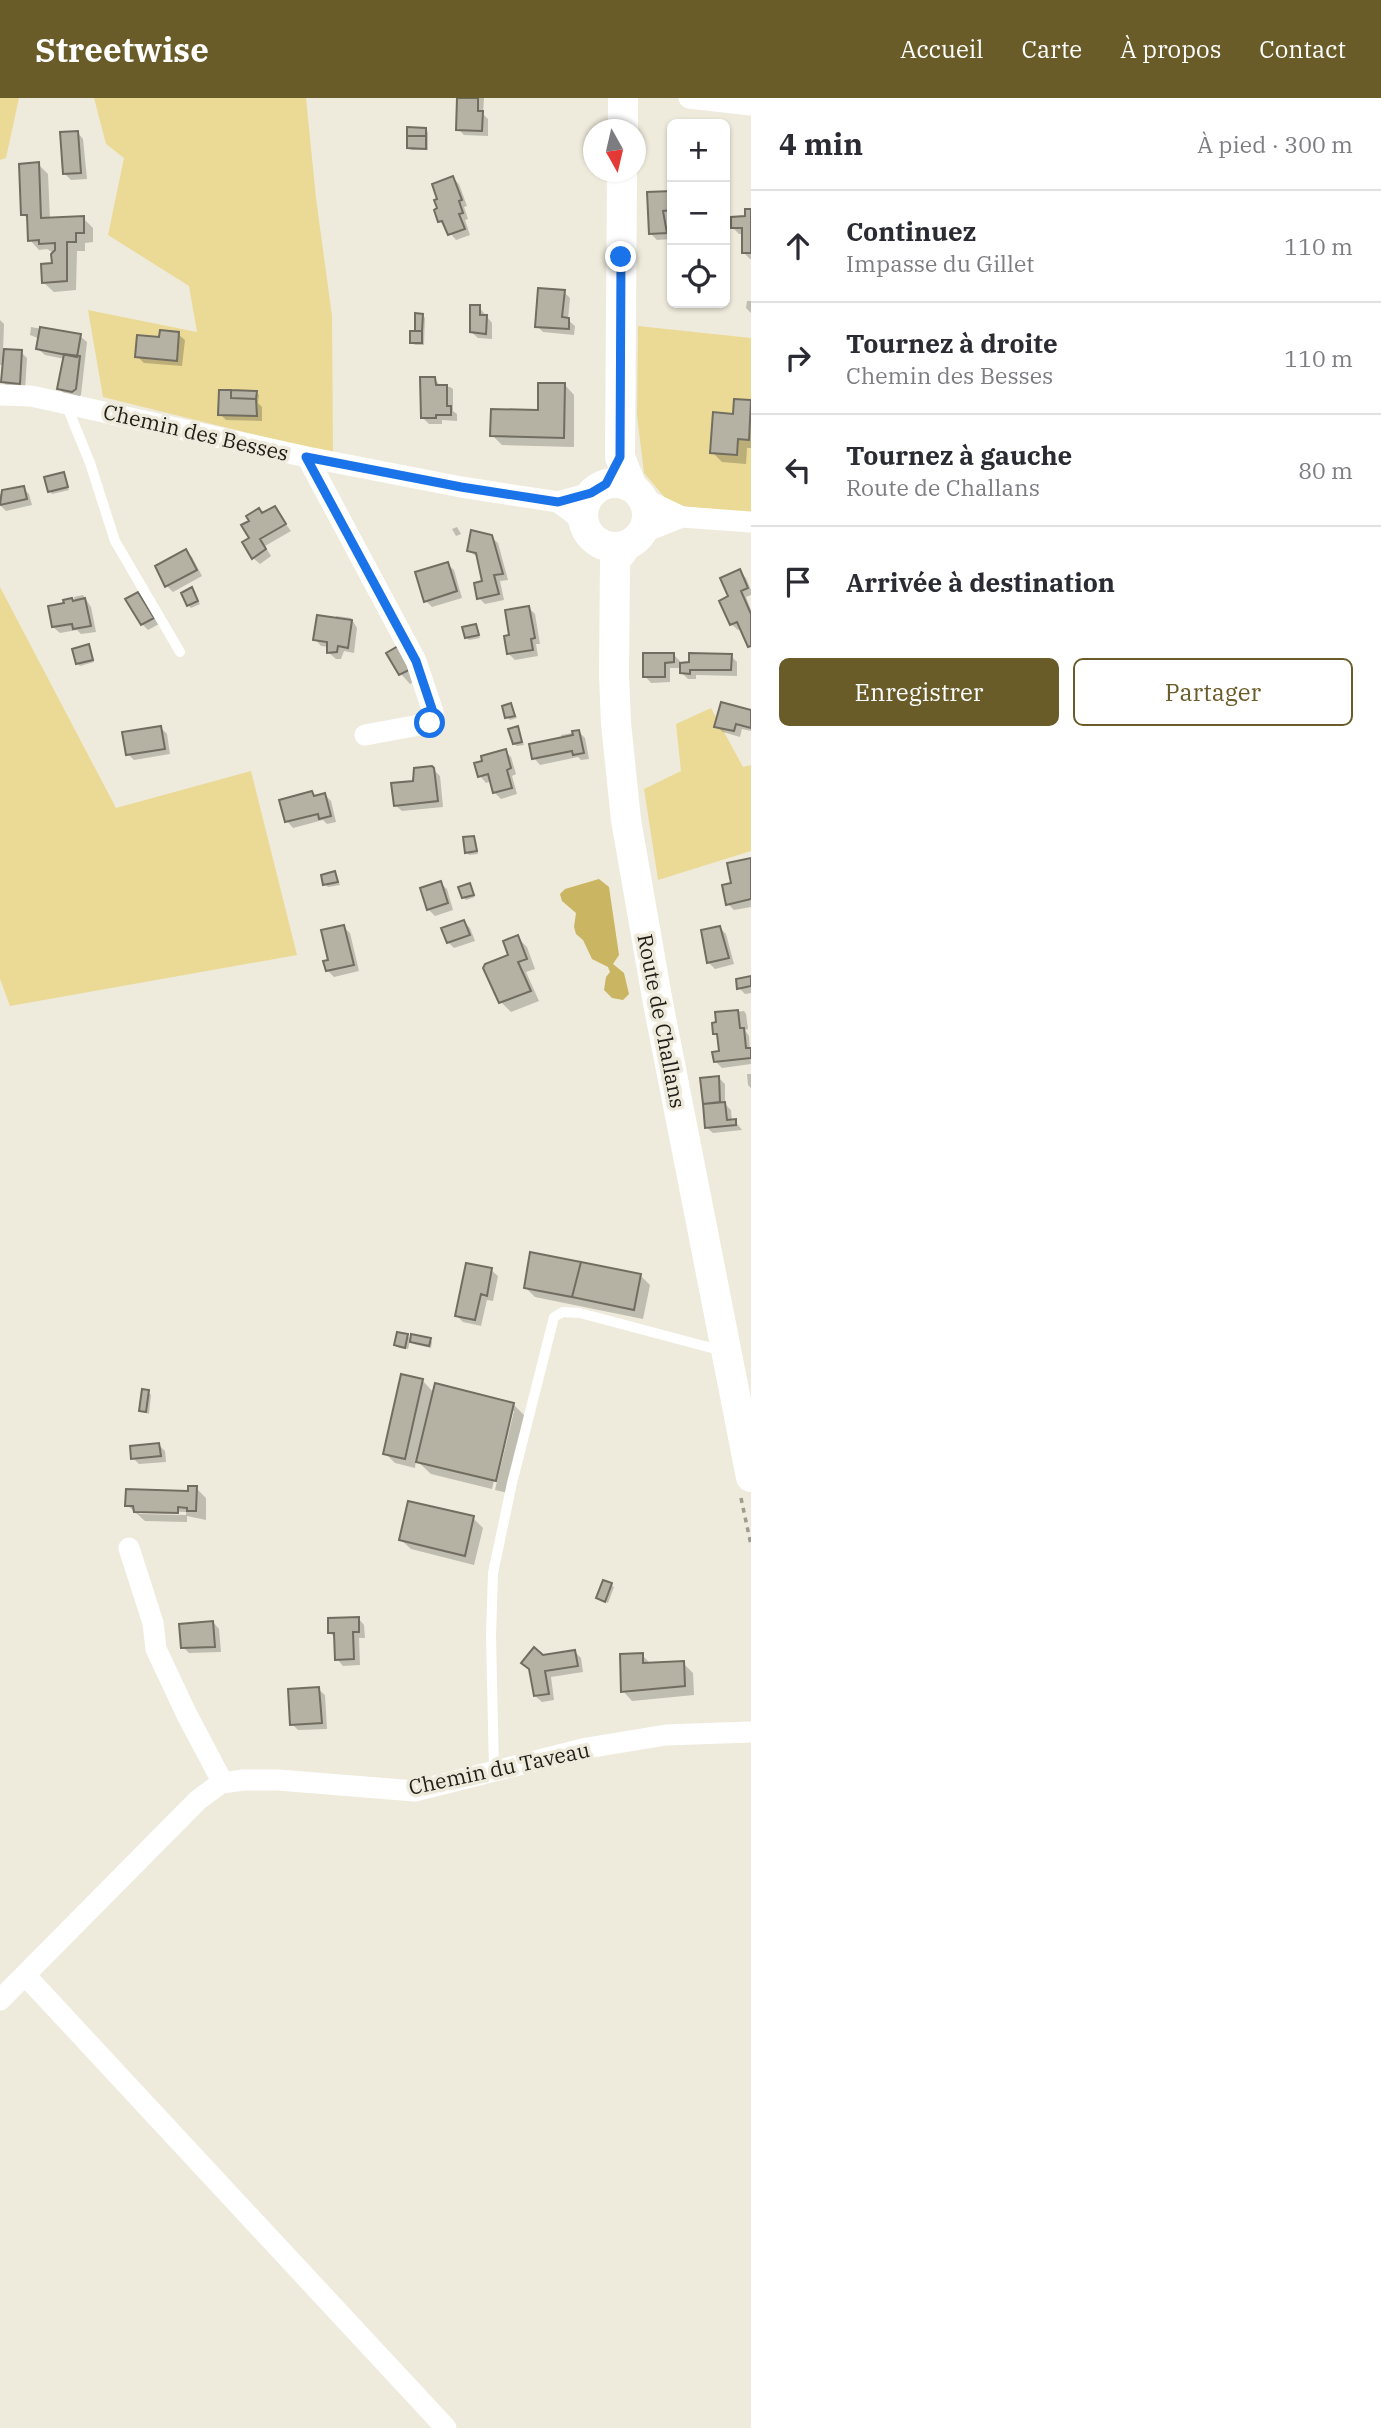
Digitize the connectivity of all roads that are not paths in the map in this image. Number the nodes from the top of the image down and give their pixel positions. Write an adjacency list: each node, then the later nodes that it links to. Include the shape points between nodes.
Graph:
1 (623, 98): 4 (main road)
2 (689, 98): 3 (street)
3 (751, 105)
4 (623, 119)
5 (622, 182): 9 (main road, Route de Challans)
6 (0, 395): 7 (street, Chemin des Besses)
7 (65, 404): 8 (street, Chemin des Besses); 14 (lane, via 115,541)
8 (306, 457): 10 (street, Chemin des Besses); 15 (street, via 416,661 433,712 430,723)
9 (618, 491): 10 (street, Chemin des Besses); 11 (street); 13 (main road, Route de Challans, via 648,517); 13 (main road, Route de Challans, via 585,504 583,516)
10 (558, 502): 13 (street)
11 (682, 517): 12 (street); 13 (street)
12 (751, 522)
13 (614, 542): 16 (main road, Route de Challans, via 616,723 626,820)
14 (180, 652)
15 (365, 735)
16 (726, 1352): 17 (main road, Route de Challans); 20 (lane, via 580,1313 563,1312 554,1317 493,1573)
17 (751, 1477)
18 (129, 1548): 21 (street, via 153,1623 156,1649)
19 (751, 1732): 20 (street, Chemin du Taveau, via 666,1735)
20 (494, 1770): 21 (street, Chemin du Taveau, via 415,1791 278,1780)
21 (223, 1783): 22 (street, via 198,1800)
22 (25, 1975): 23 (street); 24 (street)
23 (0, 2000)
24 (446, 2428)

